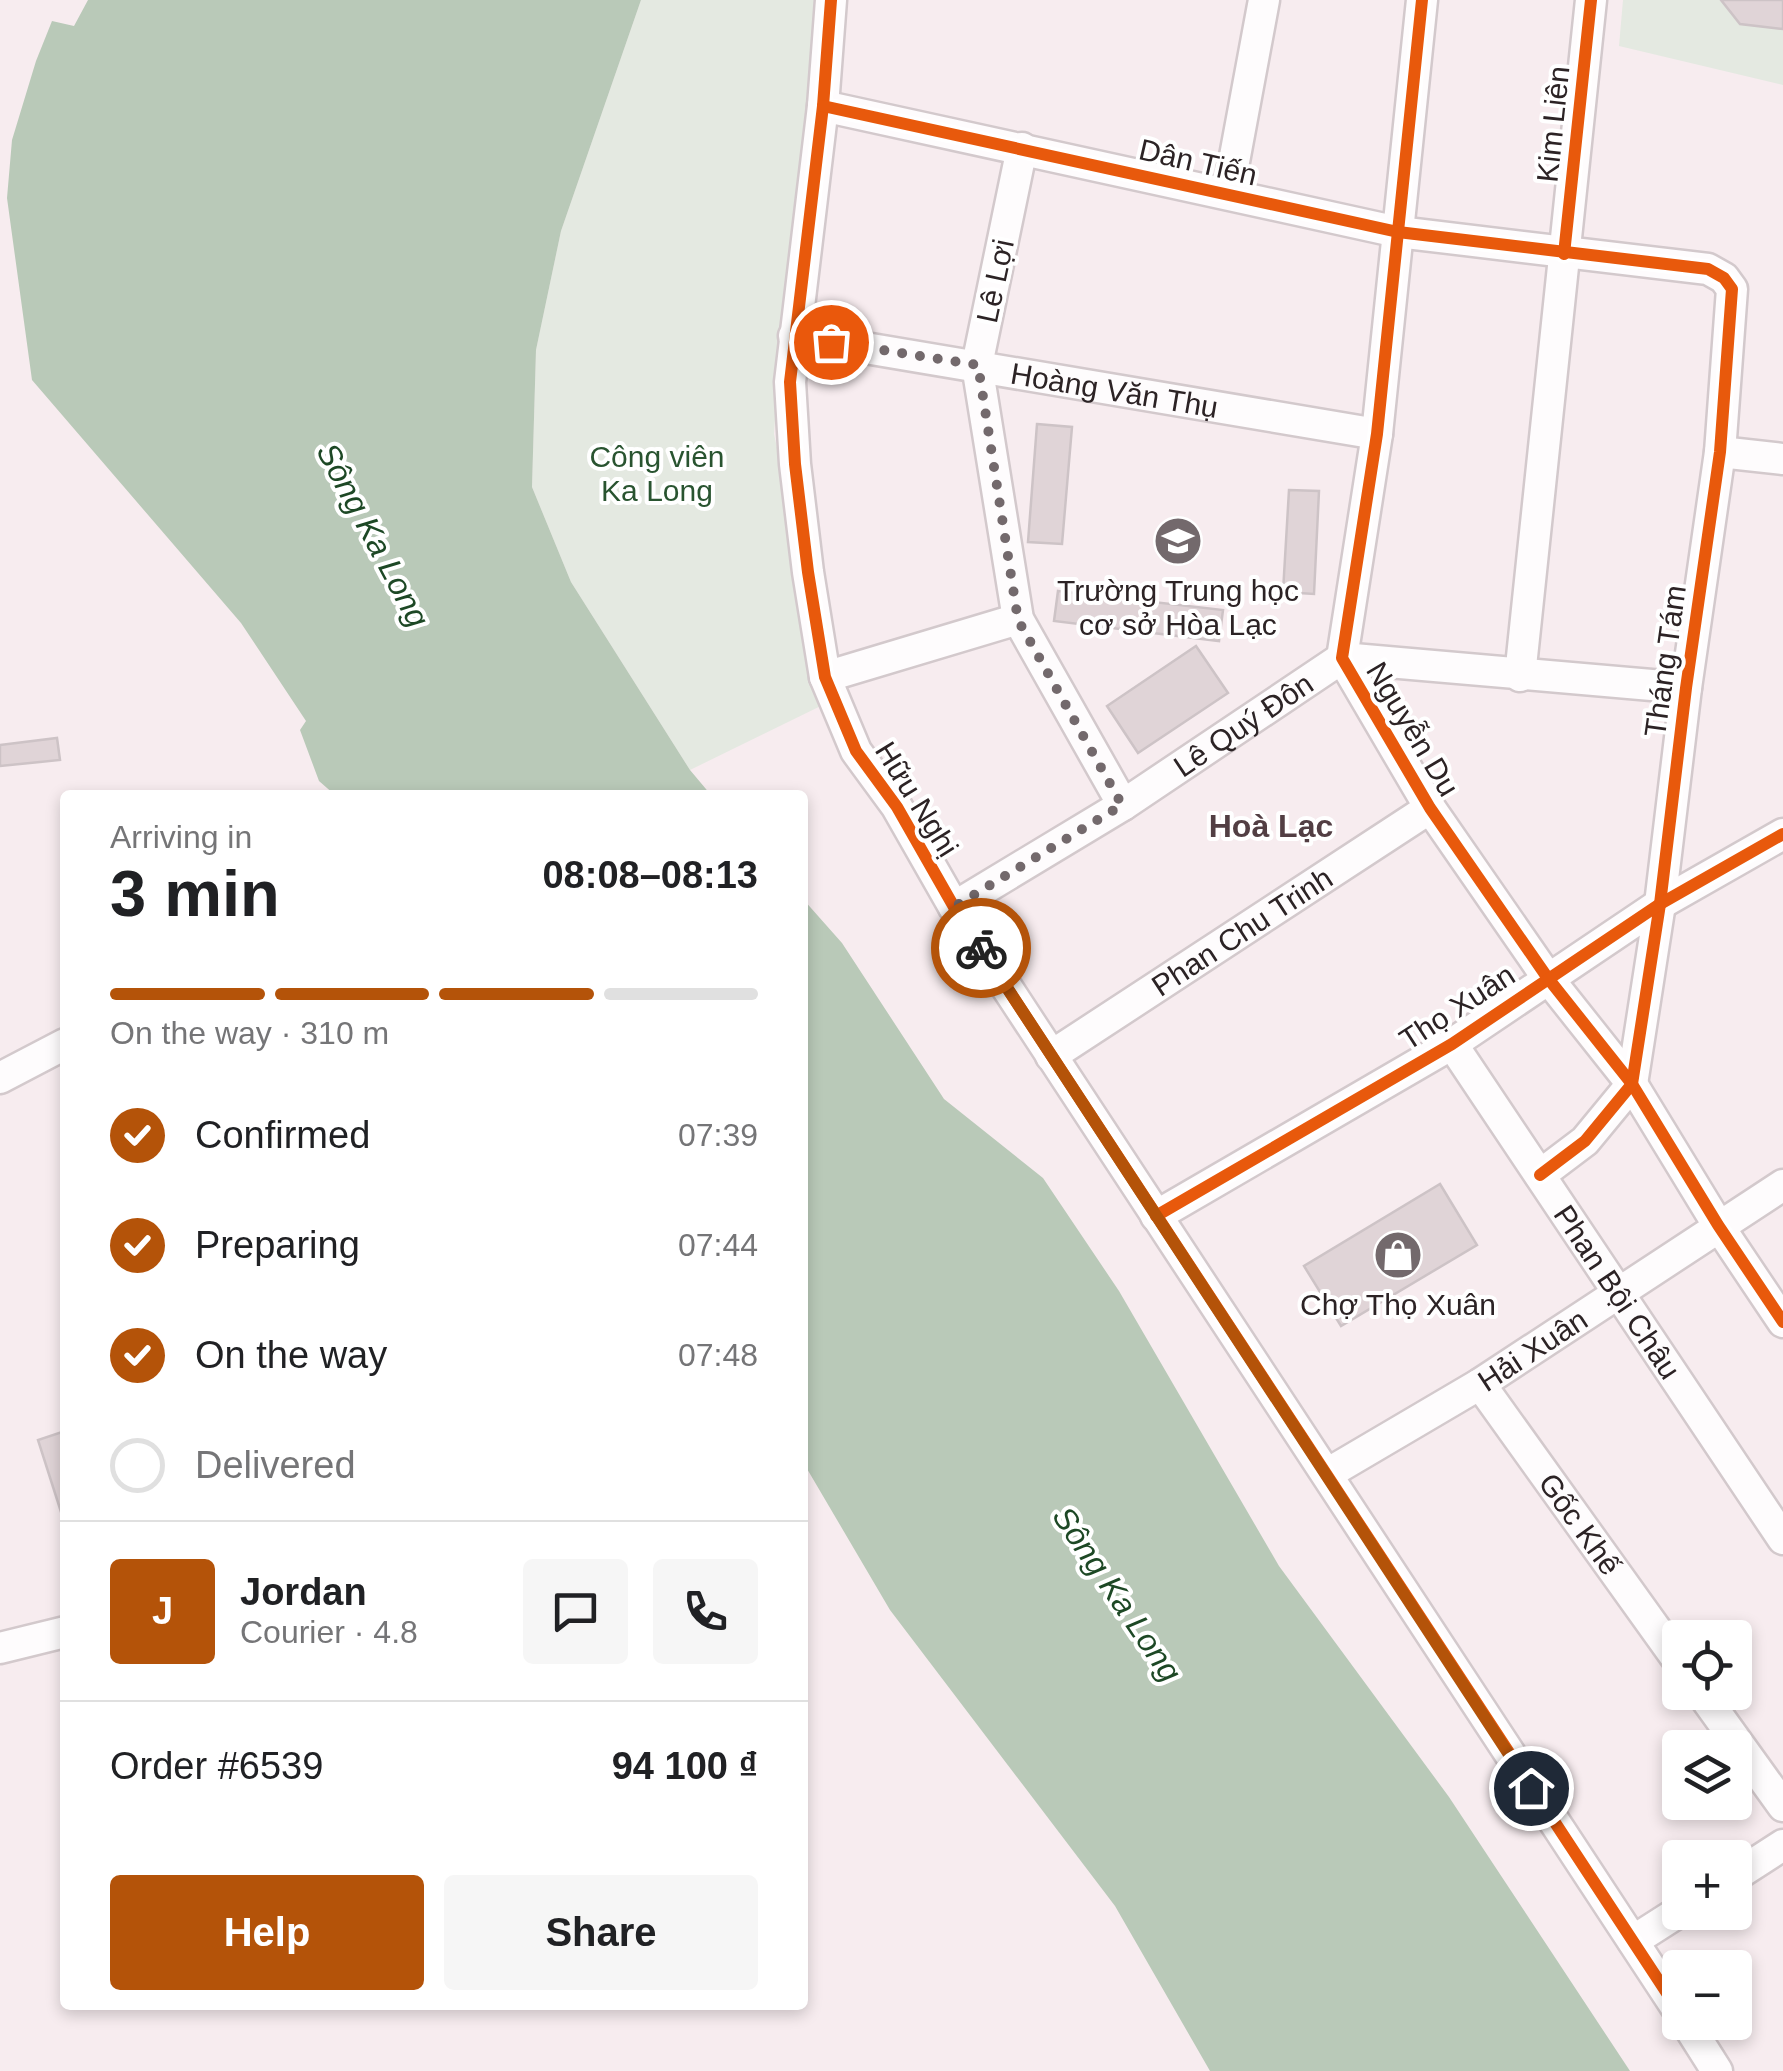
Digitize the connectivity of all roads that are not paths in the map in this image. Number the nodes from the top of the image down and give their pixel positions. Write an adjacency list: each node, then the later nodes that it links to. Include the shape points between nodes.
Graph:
1 (831, 0): 5 (street, Hữu Nghị)
2 (1264, 0): 7 (street)
3 (1422, 0): 8 (street, Nguyễn Du)
4 (1591, 0): 9 (street, Kim Liên)
5 (823, 106): 6 (street, Dân Tiến); 10 (street, Hữu Nghị)
6 (1022, 148): 7 (street, Dân Tiến); 11 (street, Lê Lợi)
7 (1228, 194): 8 (street, Dân Tiến)
8 (1398, 232): 9 (street, Dân Tiến); 12 (street, Nguyễn Du)
9 (1564, 254): 13 (street, Tháng Tám, via 1708,269 1724,278 1732,289); 17 (street, Kim Liên)
10 (794, 336): 11 (street, Hoàng Văn Thụ); 18 (street, Hữu Nghị, via 795,464)
11 (978, 365): 12 (street, Hoàng Văn Thụ); 15 (street, Lê Lợi)
12 (1377, 434): 16 (street, Nguyễn Du)
13 (1720, 452): 14 (street); 19 (street, Tháng Tám)
14 (1783, 460)
15 (1018, 620): 18 (street); 20 (street, Lê Lợi)
16 (1342, 658): 17 (street, Lê Quý Đôn); 20 (street, Lê Quý Đôn); 21 (street, Nguyễn Du)
17 (1520, 676): 19 (street, Lê Quý Đôn)
18 (825, 677): 24 (street, Hữu Nghị, via 856,751 898,807)
19 (1686, 688): 23 (street, Tháng Tám)
20 (1122, 805): 24 (street, Lê Quý Đôn)
21 (1430, 808): 25 (street, Nguyễn Du); 28 (street, Phan Chu Trinh)
22 (1783, 834): 23 (street, Thọ Xuân)
23 (1660, 904): 25 (street, Thọ Xuân); 30 (street, Tháng Tám)
24 (954, 907): 28 (street, Hữu Nghị)
25 (1548, 977): 26 (street, Thọ Xuân); 30 (street, Nguyễn Du)
26 (1452, 1044): 31 (street, Phan Bội Châu); 33 (street, Thọ Xuân)
27 (60, 1047): 29 (street)
28 (1051, 1056): 33 (street, Hữu Nghị)
29 (0, 1078)
30 (1632, 1084): 31 (street, via 1584,1141); 34 (street, Nguyễn Du)
31 (1540, 1174): 35 (street, Phan Bội Châu)
32 (1783, 1185): 34 (street, Hải Xuân)
33 (1156, 1216): 38 (street, Hữu Nghị)
34 (1718, 1225): 35 (street, Hải Xuân); 36 (street, Nguyễn Du)
35 (1618, 1291): 37 (street, Hải Xuân); 39 (street, Phan Bội Châu)
36 (1783, 1322)
37 (1480, 1384): 38 (street, Hải Xuân); 41 (street, Gốc Khế)
38 (1327, 1474): 48 (street, Hữu Nghị)
39 (1783, 1539)
40 (60, 1633): 42 (street)
41 (1662, 1638)
42 (0, 1648)
43 (1714, 1710): 44 (street)
44 (1783, 1806)
45 (1783, 1845): 46 (street)
46 (1752, 1865)
47 (1662, 1922): 48 (street)
48 (1633, 1941): 49 (street, Hữu Nghị)
49 (1662, 1986)
50 (1697, 2040): 51 (street)
51 (1717, 2071)

